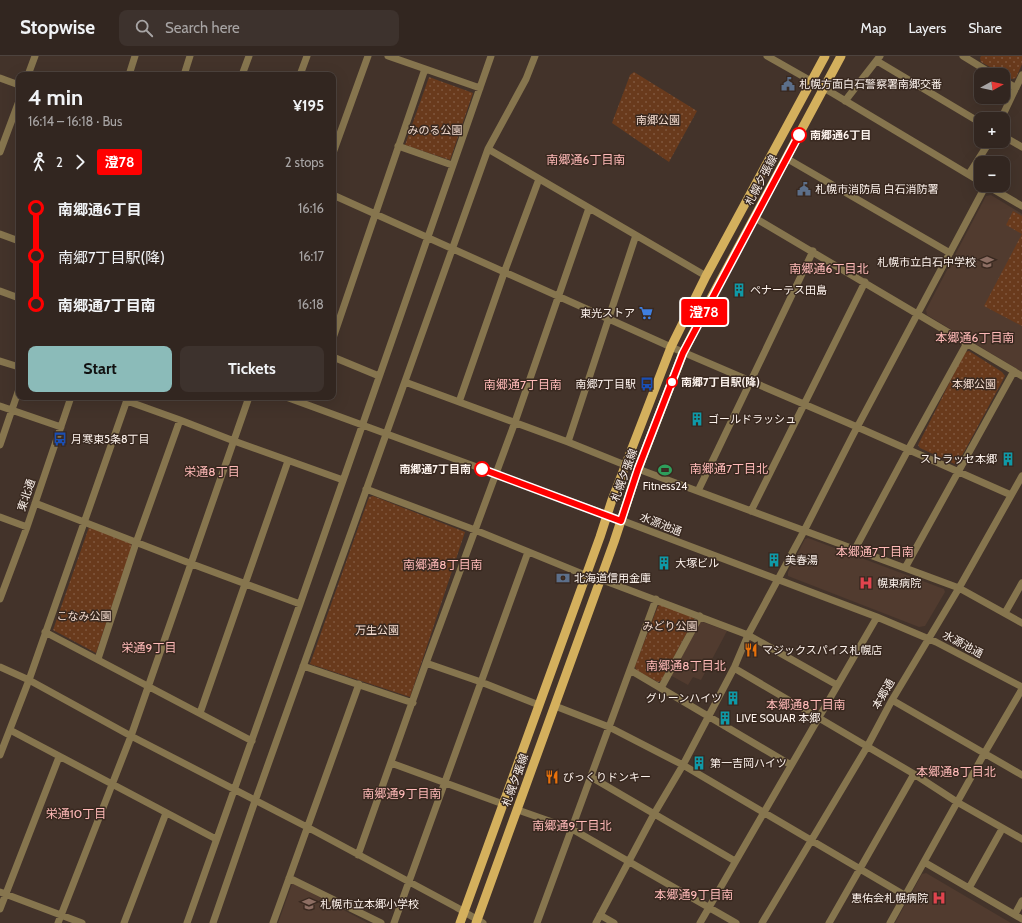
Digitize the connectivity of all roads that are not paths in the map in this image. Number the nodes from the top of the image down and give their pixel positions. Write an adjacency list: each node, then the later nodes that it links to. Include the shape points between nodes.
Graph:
1 (35, 56): 18 (street)
2 (136, 56): 19 (street)
3 (190, 56): 20 (street)
4 (249, 56): 21 (street)
5 (306, 56): 22 (street)
6 (368, 56): 36 (street)
7 (388, 56): 17 (street)
8 (491, 56): 28 (street)
9 (535, 56): 41 (street, via 526,79)
10 (767, 56): 25 (street)
11 (825, 56): 25 (main road, 札幌夕張線)
12 (842, 56): 30 (main road, 札幌夕張線)
13 (963, 56): 15 (street)
14 (879, 58): 31 (street); 34 (street)
15 (974, 59): 16 (street)
16 (985, 68)
17 (425, 69): 28 (street); 37 (street)
18 (29, 72)
19 (130, 72)
20 (185, 72)
21 (243, 72)
22 (301, 72)
23 (1022, 75): 29 (street)
24 (0, 78): 26 (street)
25 (812, 82): 30 (street); 62 (main road, 札幌夕張線)
26 (16, 84)
27 (1010, 84): 29 (street)
28 (480, 88): 43 (street)
29 (1016, 88): 33 (street)
30 (823, 89): 31 (street); 42 (main road, 札幌夕張線)
31 (845, 101): 44 (street)
32 (16, 109): 38 (street)
33 (1005, 112)
34 (974, 119)
35 (1010, 140): 39 (street)
36 (336, 145)
37 (398, 146): 43 (street); 52 (street)
38 (1, 147)
39 (1022, 147)
40 (986, 148): 44 (street)
41 (488, 149): 46 (street); 58 (street)
42 (786, 158): 53 (main road, 札幌夕張線); 60 (street)
43 (452, 165): 56 (street)
44 (969, 174): 45 (street)
45 (974, 177)
46 (538, 179): 51 (street); 61 (street)
47 (982, 192): 60 (street)
48 (998, 192): 50 (street)
49 (336, 197): 52 (street)
50 (1022, 206)
51 (589, 208): 55 (street); 66 (street)
52 (375, 214): 56 (street); 69 (street)
53 (755, 218): 59 (street); 72 (main road, 札幌夕張線)
54 (0, 234): 57 (street)
55 (636, 235): 62 (street); 68 (street)
56 (428, 238): 58 (street); 77 (street)
57 (16, 240)
58 (451, 249): 61 (street); 80 (street)
59 (812, 251): 63 (street); 79 (street)
60 (950, 253): 67 (street)
61 (504, 273): 66 (street); 87 (street)
62 (706, 276): 71 (main road, 札幌夕張線)
63 (865, 282): 67 (street); 88 (street)
64 (0, 291): 65 (street)
65 (16, 297)
66 (558, 297): 68 (street); 92 (street)
67 (918, 313): 70 (street); 95 (street)
68 (609, 320): 71 (street); 98 (street)
69 (336, 329)
70 (967, 343): 76 (street); 100 (street)
71 (671, 348): 72 (street); 102 (main road, 札幌夕張線)
72 (683, 353): 79 (street); 103 (main road, 札幌夕張線)
73 (336, 358): 77 (street)
74 (0, 361): 75 (street)
75 (16, 367)
76 (1014, 371): 78 (street); 104 (street)
77 (379, 376): 93 (street)
78 (1022, 376)
79 (749, 381): 88 (street); 109 (street)
80 (405, 382): 87 (street); 96 (street)
81 (16, 398): 90 (street)
82 (70, 400): 94 (street, 東北通)
83 (127, 400): 115 (street)
84 (130, 400): 91 (street)
85 (248, 400): 97 (street)
86 (294, 400): 93 (street, 水源池通)
87 (459, 402): 92 (street)
88 (805, 405): 95 (street); 112 (street)
89 (0, 406): 90 (street)
90 (12, 411): 94 (street); 99 (street)
91 (180, 420): 97 (street); 120 (street)
92 (515, 422): 98 (street); 105 (street)
93 (363, 425): 96 (street, 水源池通); 107 (street)
94 (61, 427): 111 (street, 東北通)
95 (857, 427): 100 (street); 119 (street)
96 (386, 434): 105 (street, 水源池通); 108 (street)
97 (234, 441): 101 (street); 123 (street)
98 (568, 442): 102 (street)
99 (0, 445)
100 (908, 450): 104 (street); 121 (street)
101 (288, 461): 107 (street); 129 (street)
102 (625, 465): 113 (main road, 札幌夕張線)
103 (638, 469): 109 (street); 116 (main road, 札幌夕張線)
104 (957, 472): 110 (street); 124 (street)
105 (495, 474): 113 (street, 水源池通); 118 (street)
106 (1022, 476): 110 (street, 本郷通)
107 (342, 480): 133 (street)
108 (366, 489): 118 (street); 144 (street)
109 (698, 491): 112 (street)
110 (1011, 495): 130 (street, 本郷通)
111 (35, 503): 115 (street); 117 (street, 東北通)
112 (751, 511): 119 (street)
113 (608, 515): 116 (street, 水源池通); 125 (main road, 札幌夕張線)
114 (0, 517): 117 (street)
115 (84, 521): 120 (street); 138 (street)
116 (621, 521): 126 (main road, 札幌夕張線); 127 (street, 水源池通)
117 (27, 527): 131 (street, 東北通)
118 (476, 530): 122 (street); 142 (street)
119 (804, 531): 121 (street); 127 (street)
120 (136, 542): 123 (street); 141 (street)
121 (855, 550): 124 (street)
122 (528, 552): 125 (street); 148 (street)
123 (192, 564): 129 (street); 151 (street)
124 (904, 568): 130 (street)
125 (585, 575): 156 (main road, 札幌夕張線)
126 (600, 579): 132 (street); 157 (main road, 札幌夕張線)
127 (778, 580): 136 (street, 水源池通); 139 (street)
128 (1022, 583): 134 (street)
129 (246, 584): 133 (street); 158 (street)
130 (959, 588): 134 (street); 140 (street, 本郷通)
131 (0, 598)
132 (656, 599): 135 (street); 146 (street)
133 (300, 604): 164 (street)
134 (1005, 613): 137 (street)
135 (700, 616): 139 (street); 152 (street)
136 (877, 617): 140 (street, 水源池通); 150 (street)
137 (1022, 623)
138 (45, 632): 141 (street); 147 (street)
139 (748, 635): 145 (street); 150 (street)
140 (929, 638): 153 (street, 水源池通); 154 (street, 本郷通)
141 (98, 659): 151 (street)
142 (426, 663): 148 (street); 155 (street)
143 (0, 666): 147 (street)
144 (303, 666): 149 (street); 178 (street)
145 (734, 668): 159 (street); 160 (street)
146 (630, 670): 152 (street); 161 (street)
147 (29, 680): 162 (street); 163 (street)
148 (481, 682): 156 (street); 175 (street)
149 (359, 684): 155 (street); 185 (street)
150 (837, 685): 160 (street)
151 (148, 686): 158 (street); 163 (street)
152 (660, 688): 159 (street)
153 (1022, 688): 166 (street)
154 (892, 700): 165 (street, 本郷通); 166 (street)
155 (413, 703): 169 (street)
156 (539, 705): 180 (main road, 札幌夕張線)
157 (554, 706): 161 (street); 181 (main road, 札幌夕張線)
158 (200, 713): 164 (street)
159 (708, 716): 170 (street); 171 (street)
160 (818, 718): 165 (street); 171 (street)
161 (610, 726): 170 (street); 174 (street)
162 (10, 730): 167 (street); 168 (street)
163 (131, 736): 176 (street); 177 (street)
164 (252, 741): 177 (street)
165 (867, 747): 172 (street); 190 (street, 本郷通)
166 (984, 754): 173 (street); 179 (street)
167 (0, 755)
168 (59, 756): 176 (street); 199 (street)
169 (391, 763): 175 (street); 191 (street)
170 (683, 765): 182 (street); 184 (street)
171 (791, 765): 182 (street)
172 (914, 774): 179 (street); 195 (street)
173 (1022, 775)
174 (591, 776): 184 (street); 186 (street)
175 (444, 783): 180 (street); 197 (street)
176 (112, 784): 183 (street); 206 (street)
177 (235, 790): 178 (street); 188 (street)
178 (255, 801): 185 (street); 214 (street)
179 (957, 802): 187 (street); 193 (street)
180 (503, 804): 204 (main road, 札幌夕張線)
181 (518, 810): 186 (street); 209 (main road, 札幌夕張線)
182 (764, 812): 190 (street); 192 (street)
183 (166, 813): 188 (street); 212 (street)
184 (654, 814): 192 (street); 194 (street)
185 (307, 827): 191 (street); 196 (street)
186 (572, 829): 194 (street); 219 (street)
187 (1002, 829): 189 (street); 198 (street)
188 (216, 839): 213 (street)
189 (1022, 839)
190 (813, 840): 195 (street); 224 (street, 本郷通)
191 (358, 855): 197 (street)
192 (735, 861): 202 (street)
193 (924, 862): 198 (street); 200 (street)
194 (628, 863): 202 (street); 207 (street)
195 (860, 868): 200 (street); 225 (street)
196 (289, 878): 215 (street); 216 (street)
197 (408, 882): 204 (street); 217 (street)
198 (969, 888): 205 (street)
199 (3, 893): 203 (street); 206 (street)
200 (906, 896): 226 (street)
201 (1022, 901): 205 (street)
202 (709, 908): 222 (street); 223 (street)
203 (0, 909)
204 (464, 912): 209 (street); 218 (main road, 札幌夕張線)
205 (1015, 914): 208 (street)
206 (61, 915): 210 (street); 211 (street)
207 (600, 916): 220 (street); 221 (street)
208 (1022, 919)
209 (479, 922)
210 (58, 923)
211 (82, 923)
212 (124, 923)
213 (187, 923)
214 (213, 923)
215 (273, 923)
216 (381, 923)
217 (394, 923)
218 (460, 923)
219 (537, 923)
220 (596, 923)
221 (614, 923)
222 (700, 923)
223 (736, 923)
224 (762, 923)
225 (829, 923)
226 (890, 923)

